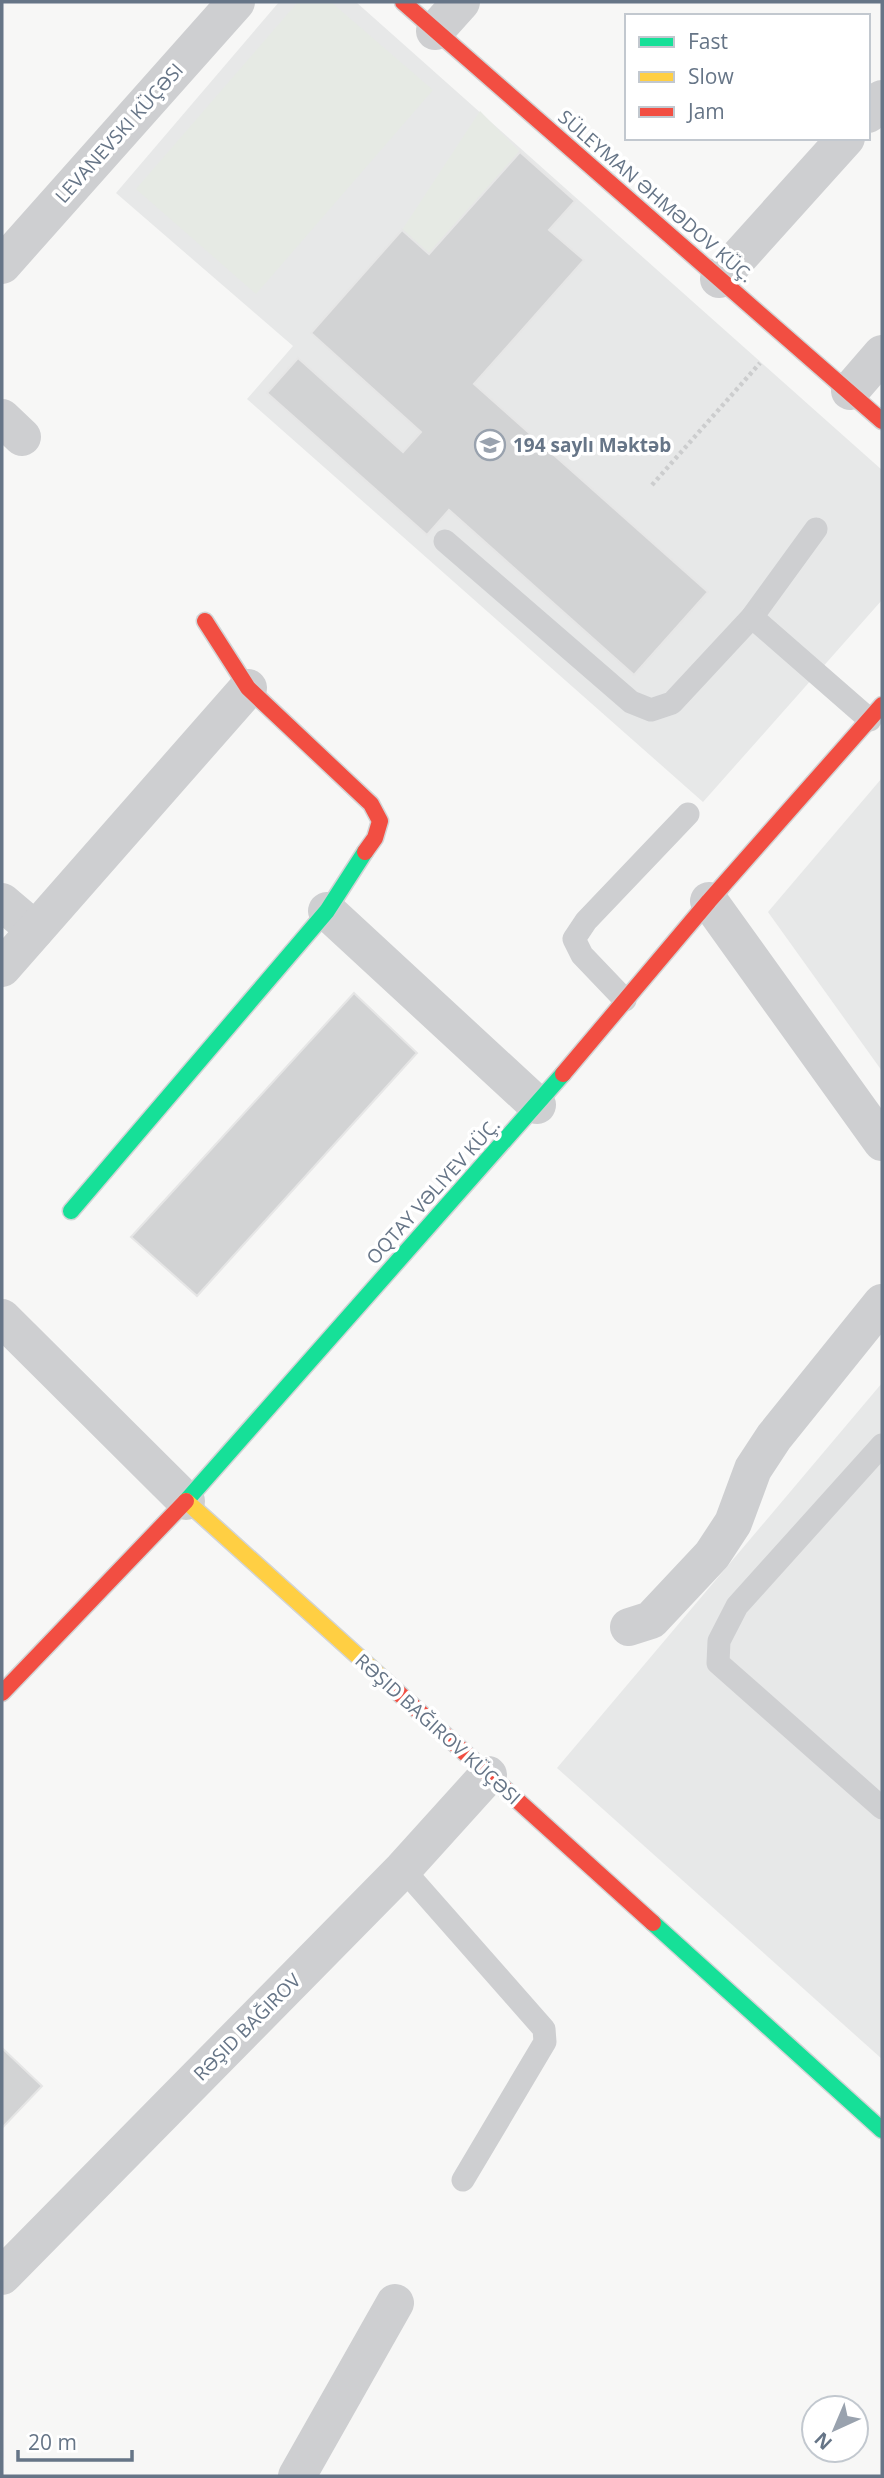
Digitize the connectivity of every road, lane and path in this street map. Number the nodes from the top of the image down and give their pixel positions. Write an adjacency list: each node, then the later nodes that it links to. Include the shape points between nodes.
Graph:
1 (236, 2): 8 (street, LEVANEVSKI KÜÇƏSI)
2 (403, 2): 4 (street, SÜLEYMAN ƏHMƏDOV KÜÇ.)
3 (461, 2): 4 (street)
4 (435, 31): 9 (street, SÜLEYMAN ƏHMƏDOV KÜÇ.)
5 (882, 99): 6 (street)
6 (870, 112)
7 (844, 140): 9 (street)
8 (2, 265)
9 (719, 279): 10 (street, SÜLEYMAN ƏHMƏDOV KÜÇ.)
10 (784, 336): 12 (street, SÜLEYMAN ƏHMƏDOV KÜÇ.); 14 (path)
11 (882, 354): 12 (street)
12 (849, 391): 13 (street, SÜLEYMAN ƏHMƏDOV KÜÇ.)
13 (882, 421)
14 (652, 485)
15 (816, 529): 17 (lane)
16 (445, 541): 17 (lane, via 631,702 652,710 673,703)
17 (751, 617): 20 (lane)
18 (205, 621): 19 (street)
19 (248, 688): 24 (street, via 371,804 380,821 375,838); 25 (street)
20 (876, 713): 22 (street, OQTAY VƏLIYEV KÜÇ.)
21 (688, 814): 27 (lane, via 586,920 574,939 582,955)
22 (709, 901): 27 (street, OQTAY VƏLIYEV KÜÇ.); 29 (street)
23 (2, 902): 25 (street)
24 (327, 911): 28 (street); 30 (street)
25 (35, 930): 26 (street)
26 (2, 968)
27 (625, 1000): 28 (street, OQTAY VƏLIYEV KÜÇ.)
28 (537, 1105): 34 (street, OQTAY VƏLIYEV KÜÇ.)
29 (882, 1142)
30 (71, 1210)
31 (882, 1303): 35 (street, via 774,1437 753,1469 733,1523 712,1555 651,1620)
32 (2, 1318): 34 (street)
33 (882, 1445): 38 (lane, via 737,1606 719,1641 718,1662)
34 (186, 1501): 36 (street, OQTAY VƏLIYEV KÜÇ.); 37 (street)
35 (629, 1626)
36 (2, 1693)
37 (488, 1775): 39 (street); 40 (street)
38 (882, 1808)
39 (402, 1869): 41 (lane, via 544,2029 544,2042); 42 (street)
40 (882, 2130)
41 (463, 2180)
42 (2, 2276)
43 (395, 2303): 44 (street)
44 (297, 2476)

